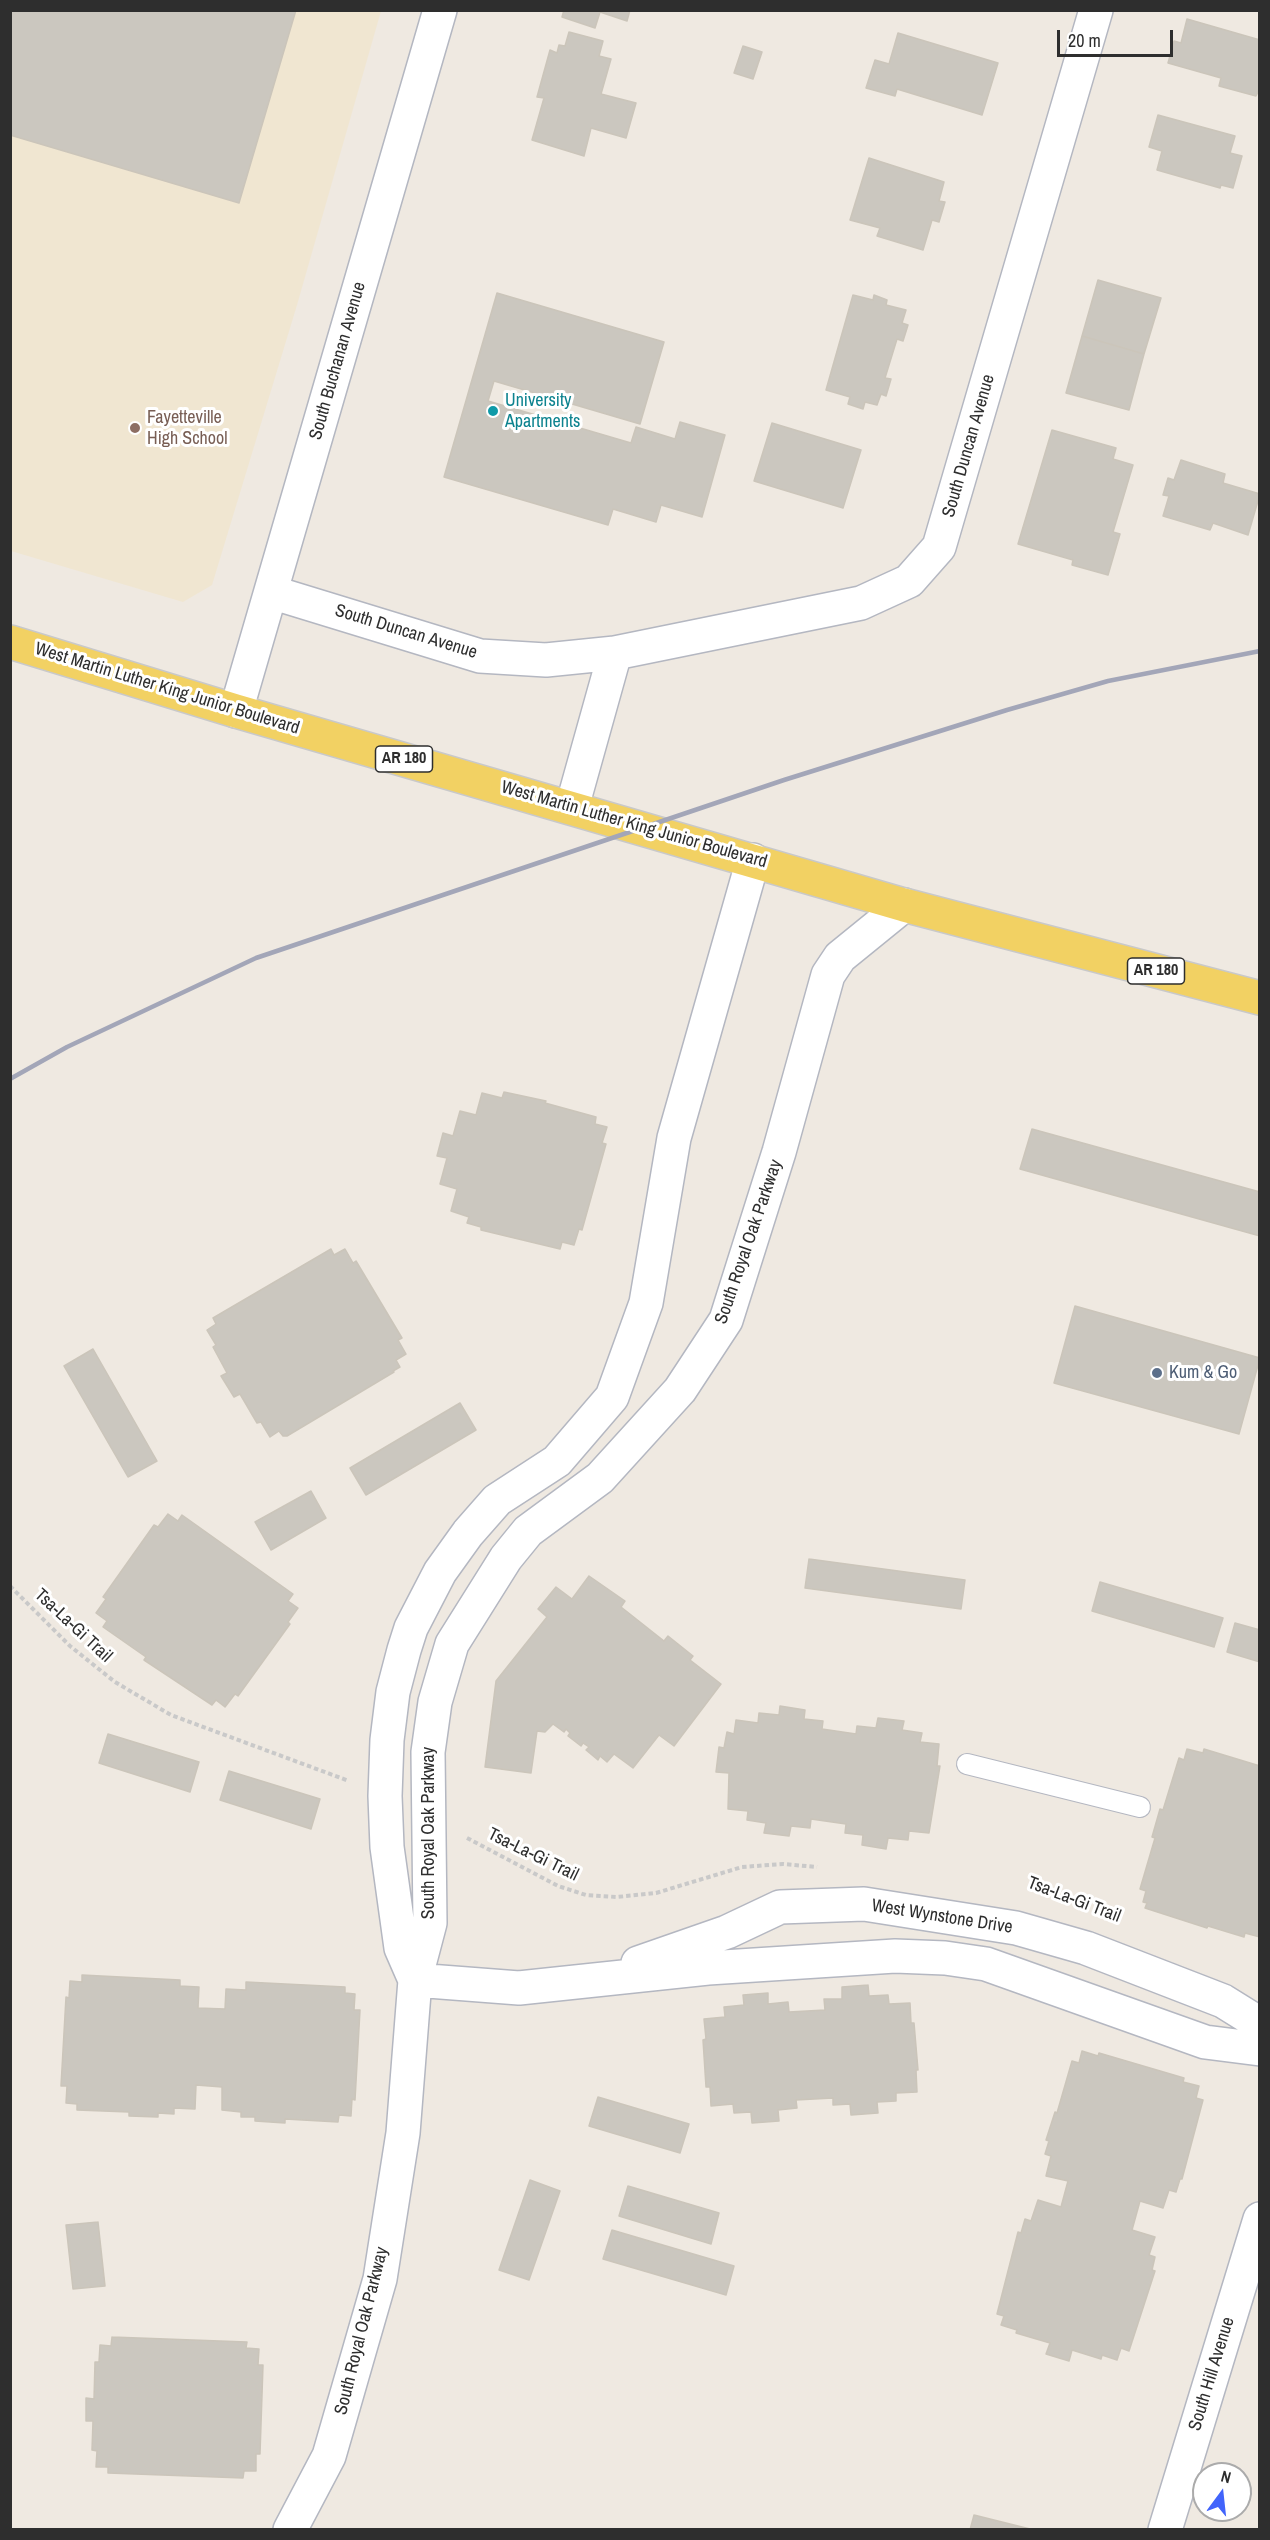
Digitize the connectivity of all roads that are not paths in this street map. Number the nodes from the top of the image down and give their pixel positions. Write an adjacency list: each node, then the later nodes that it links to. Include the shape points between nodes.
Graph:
1 (440, 10): 3 (street, South Buchanan Avenue)
2 (1096, 10): 5 (street, South Duncan Avenue, via 939,547 909,581 861,603)
3 (271, 592): 5 (street, South Duncan Avenue, via 480,656 546,660); 6 (street, South Buchanan Avenue)
4 (10, 642): 6 (main road, West Martin Luther King Junior Boulevard / AR 180)
5 (615, 653): 7 (street)
6 (236, 711): 7 (main road, West Martin Luther King Junior Boulevard / AR 180)
7 (572, 807): 8 (main road, West Martin Luther King Junior Boulevard / AR 180)
8 (753, 860): 9 (main road, West Martin Luther King Junior Boulevard / AR 180); 14 (street, South Royal Oak Parkway, via 674,1138 646,1303 612,1397 557,1461 497,1500 468,1533 440,1572 404,1650 390,1716 385,1796 387,1847 401,1948)
9 (904, 905): 10 (main road, West Martin Luther King Junior Boulevard / AR 180); 14 (street, South Royal Oak Parkway, via 840,957 828,975 779,1152 726,1320 680,1390 600,1478 528,1531 506,1558 452,1644 435,1702 428,1752 430,1923)
10 (1260, 998)
11 (968, 1764): 12 (lane)
12 (1140, 1807)
13 (620, 1978): 14 (street, via 519,1988); 15 (street, West Wynstone Drive, via 640,1962 727,1932 780,1907 864,1904 1016,1928 1086,1948 1223,2001); 16 (street, via 895,1956 945,1958 986,1964 1205,2042)
14 (415, 1980): 18 (street, South Royal Oak Parkway, via 403,2133 380,2279 329,2456)
15 (1260, 2024)
16 (1260, 2049)
17 (1260, 2219): 19 (street, South Hill Avenue)
18 (290, 2529)
19 (1165, 2529)

